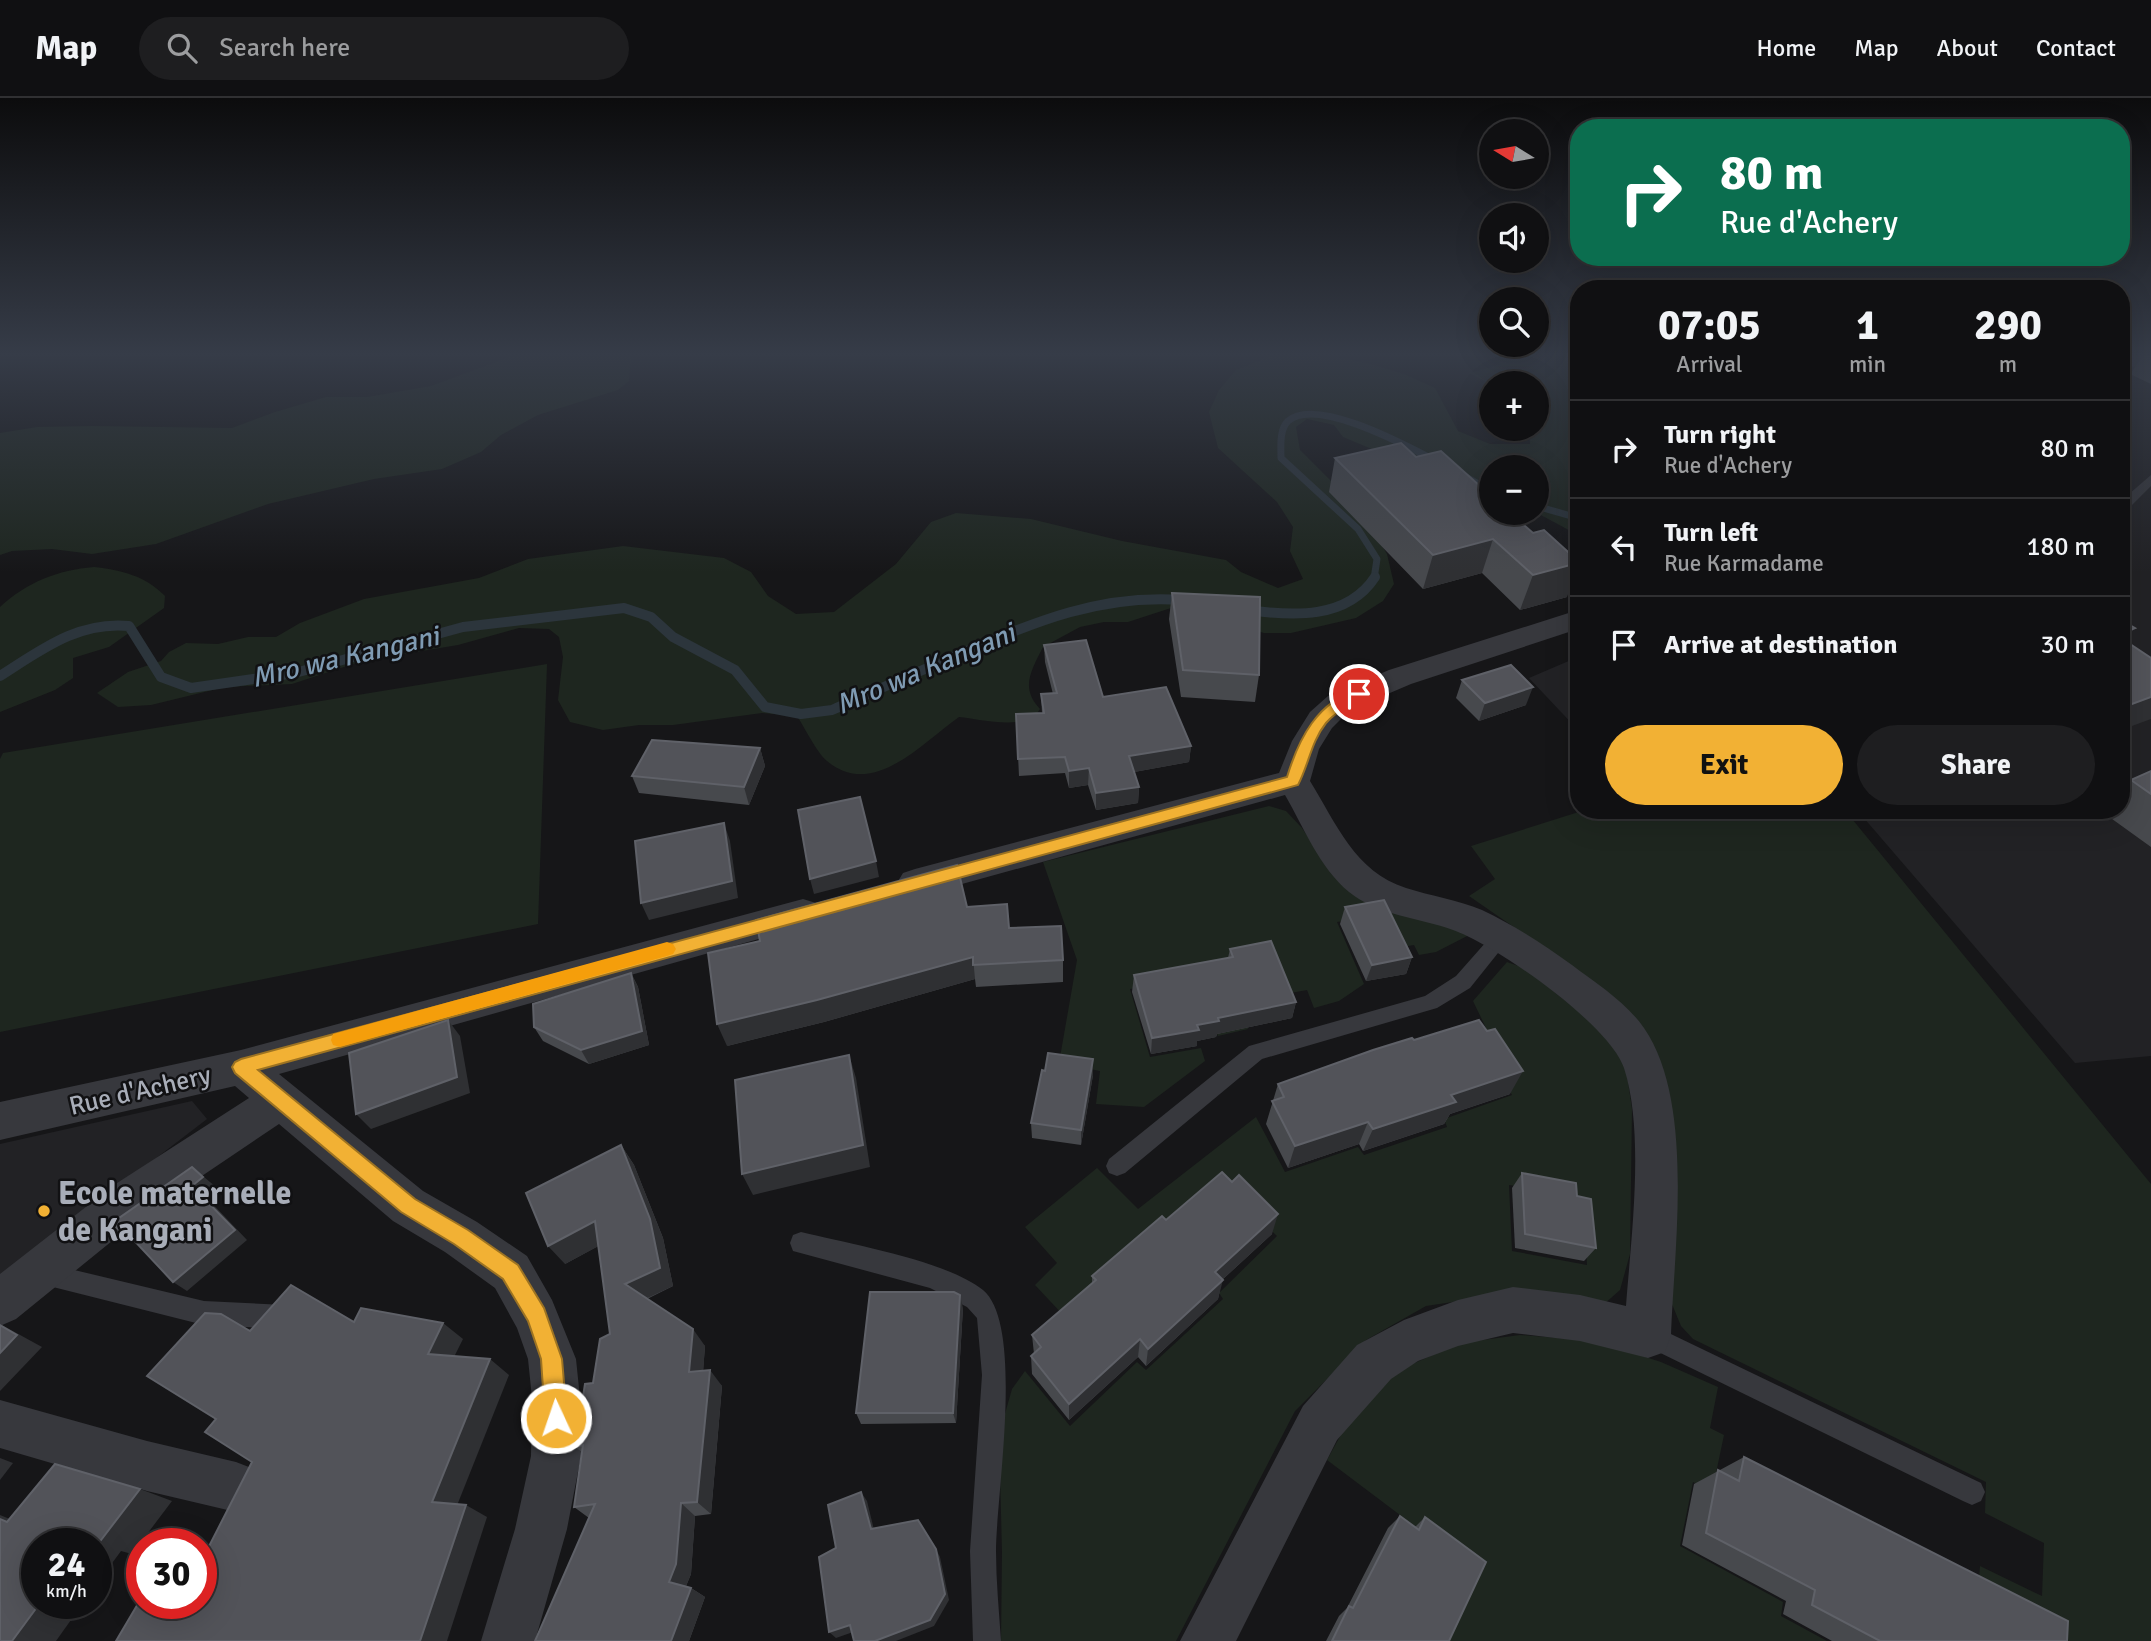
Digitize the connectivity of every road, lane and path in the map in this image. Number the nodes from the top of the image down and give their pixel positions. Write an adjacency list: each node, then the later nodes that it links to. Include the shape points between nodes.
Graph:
1 (2151, 479): 2 (lane)
2 (2130, 499)
3 (1570, 622): 4 (street, via 1400,677 1339,703 1321,720 1303,749)
4 (1293, 781): 5 (street); 7 (street, via 1332,849 1362,883 1468,920)
5 (878, 893)
6 (838, 903): 8 (street, Rue d'Achery)
7 (1500, 938): 11 (lane, via 1463,982 1430,1002 1256,1052); 16 (street, via 1590,1000 1628,1037 1647,1078 1655,1164)
8 (241, 1067): 9 (street); 10 (street, Rue d'Achery)
9 (282, 1099): 13 (street, via 129,1200); 20 (street, via 408,1206 511,1272 536,1316 552,1359 556,1457 541,1529)
10 (0, 1121)
11 (1117, 1166)
12 (802, 1243): 21 (lane, via 932,1277 974,1295 986,1312 994,1375 983,1551)
13 (38, 1272): 14 (street); 15 (lane, via 204,1313)
14 (0, 1303)
15 (286, 1318)
16 (1648, 1335): 19 (lane); 22 (street, via 1580,1318 1513,1310 1404,1343 1374,1362 1320,1423)
17 (0, 1424): 18 (street)
18 (236, 1487)
19 (1972, 1492)
20 (508, 1641)
21 (987, 1641)
22 (1207, 1641)

